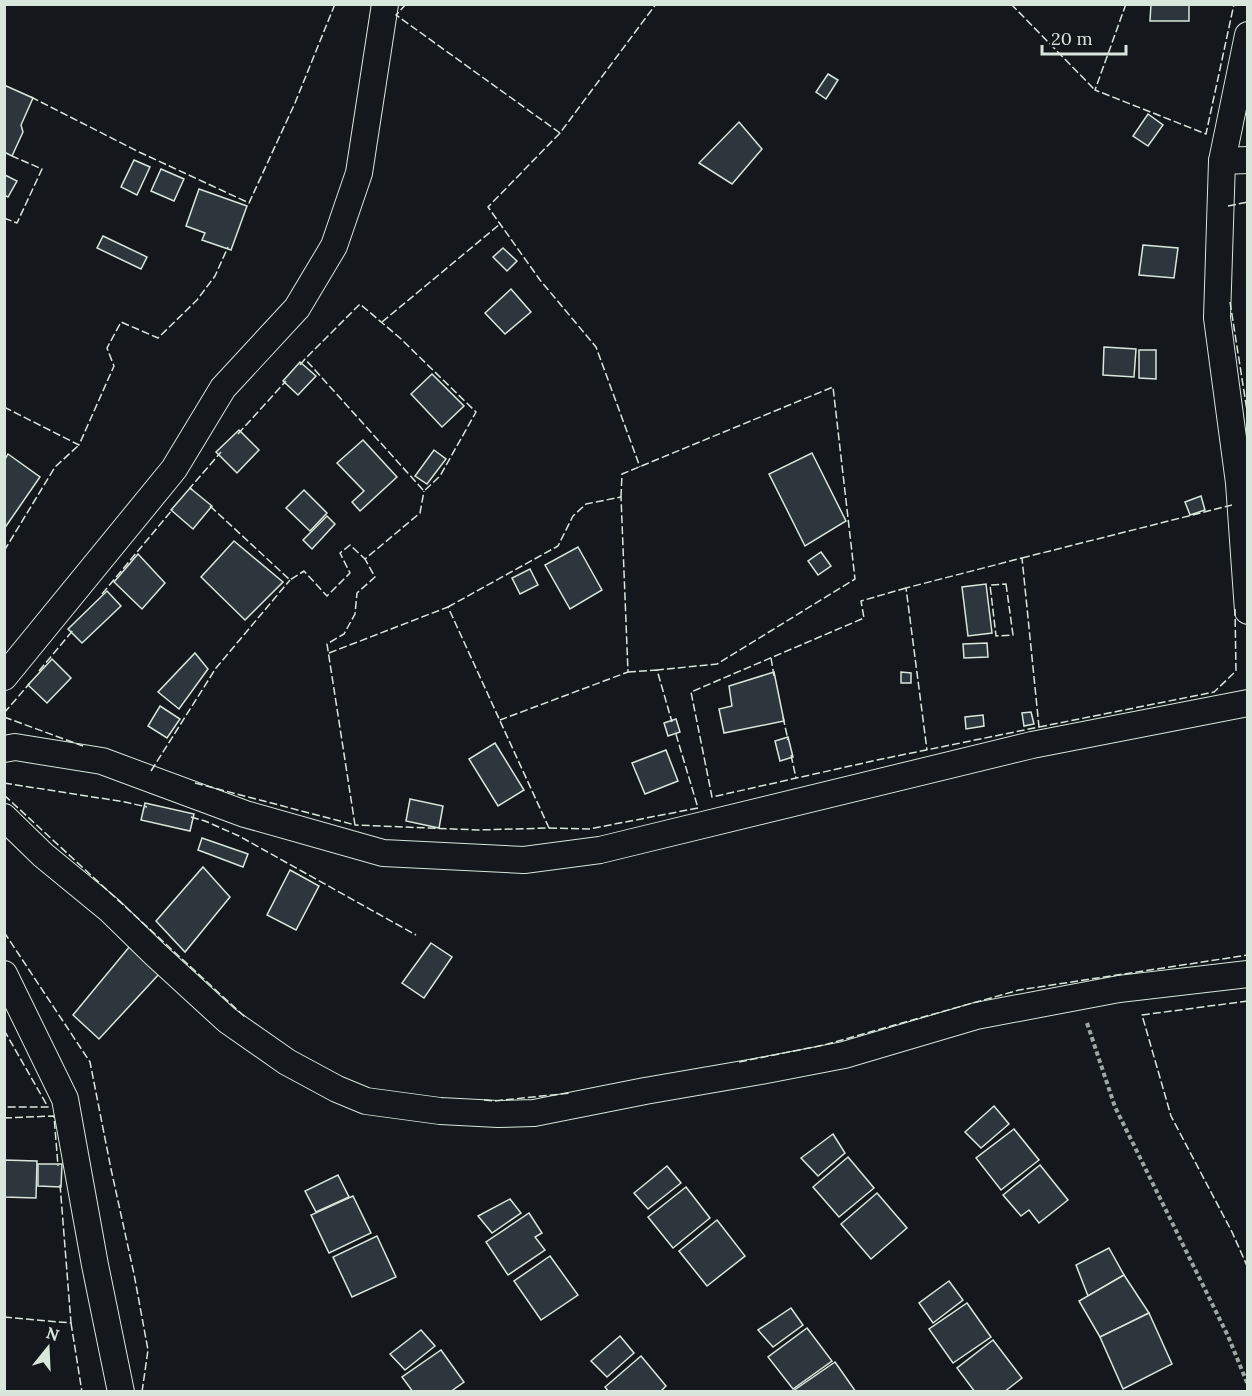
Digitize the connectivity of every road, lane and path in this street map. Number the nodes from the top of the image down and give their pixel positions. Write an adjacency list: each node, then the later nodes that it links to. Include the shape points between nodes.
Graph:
1 (385, 4): 6 (street, via 359,173 334,246 297,308 223,388 174,469)
2 (1248, 35): 4 (street)
3 (1248, 160): 4 (street)
4 (1221, 161): 5 (street, via 1217,318 1239,483)
5 (1248, 611)
6 (4, 677)
7 (1248, 703): 8 (street, via 1032,745 600,850 524,860 383,853 245,814 102,761 15,747)
8 (4, 749)
9 (4, 817): 12 (street, via 227,1020 287,1062 366,1101 440,1111 534,1113 844,1055 976,1016)
10 (4, 974): 14 (street, via 65,1099)
11 (1248, 974): 12 (street)
12 (1079, 996): 13 (path, via 1115,1107 1228,1336)
13 (1248, 1385)
14 (121, 1392)

